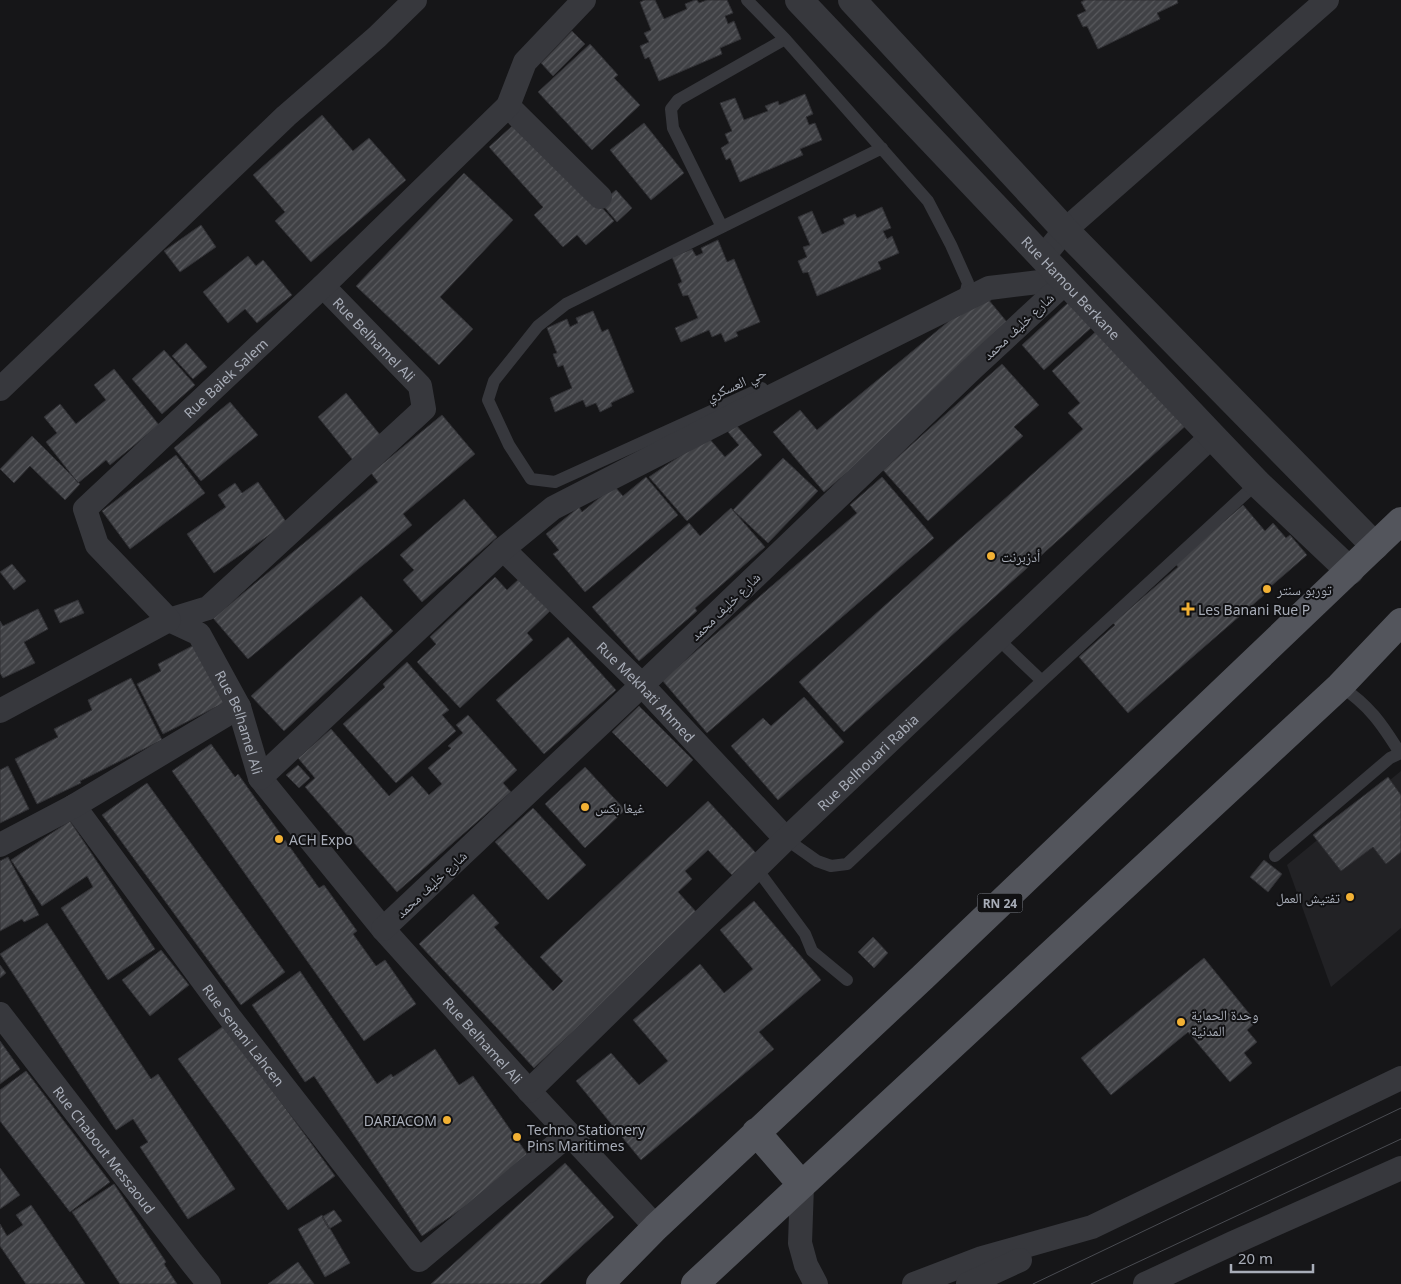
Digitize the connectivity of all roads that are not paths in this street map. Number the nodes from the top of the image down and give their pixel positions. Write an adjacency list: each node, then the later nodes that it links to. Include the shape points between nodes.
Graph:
1 (415, 0): 16 (street, via 378,37 278,123)
2 (584, 0): 8 (street, Rue Baiek Salem, via 525,62)
3 (747, 0): 7 (lane, حي العسكري)
4 (799, 0): 13 (street, Rue Hamou Berkane)
5 (852, 0): 12 (street)
6 (1327, 0): 12 (street)
7 (785, 39): 9 (lane, حي العسكري); 11 (lane, via 678,100 671,108 673,128)
8 (508, 106): 10 (street); 15 (street, Rue Baiek Salem)
9 (882, 148): 11 (lane); 11 (lane, حي العسكري, via 928,201 968,283 965,295 555,482 530,479 509,445 488,400 494,381 538,326 566,304)
10 (600, 197)
11 (722, 227)
12 (1065, 230): 13 (street); 20 (street)
13 (1043, 256): 14 (street, Rue Hamou Berkane)
14 (1065, 280): 17 (street, Rue Hamou Berkane); 21 (street, via 990,288 553,508); 27 (street, شارع خليف محمد)
15 (323, 286): 23 (street, Rue Baiek Salem, via 85,509 97,545); 23 (street, Rue Belhamel Ali, via 420,386 424,409 208,608)
16 (0, 389)
17 (1212, 436): 18 (street, Rue Hamou Berkane); 25 (street, Rue Belhouari Rabia)
18 (1258, 483): 22 (street, Rue Hamou Berkane); 26 (lane)
19 (1401, 522): 20 (main road, RN 24)
20 (1375, 546): 22 (main road, RN 24)
21 (503, 549): 27 (street, Rue Mekhati Ahmed); 32 (street)
22 (1350, 571): 43 (main road, RN 24)
23 (169, 620): 29 (street, Rue Belhamel Ali, via 199,634); 30 (street)
24 (1401, 622): 28 (main road)
25 (998, 639): 26 (lane); 34 (street, Rue Belhouari Rabia)
26 (1042, 681): 34 (lane, via 847,864 831,866 818,861)
27 (642, 685): 34 (street, Rue Mekhati Ahmed); 38 (street, شارع خليف محمد)
28 (1340, 686): 31 (lane, via 1372,712); 46 (main road)
29 (239, 707): 32 (street, Rue Belhamel Ali); 33 (street)
30 (0, 711)
31 (1401, 753): 36 (lane, via 1390,758)
32 (260, 778): 38 (street, Rue Belhamel Ali)
33 (74, 806): 35 (street); 44 (street, Rue Senani Lahcen, via 231,1019 419,1260)
34 (786, 839): 37 (street, Rue Belhouari Rabia)
35 (0, 845)
36 (1275, 856)
37 (757, 869): 39 (lane, via 805,934 812,951); 42 (street, Rue Belhouari Rabia)
38 (383, 929): 42 (street, Rue Belhamel Ali)
39 (848, 980)
40 (0, 1014): 49 (street, Rue Chabout Messaoud)
41 (1401, 1078): 48 (street)
42 (529, 1091): 44 (street, Rue Belhamel Ali)
43 (756, 1132): 46 (main road); 47 (main road, RN 24)
44 (569, 1134): 47 (street, Rue Belhamel Ali)
45 (1401, 1168): 55 (street)
46 (802, 1185): 51 (main road); 52 (street, via 800,1243)
47 (656, 1227): 50 (main road, RN 24)
48 (1092, 1227): 53 (street, via 982,1258); 54 (street)
49 (210, 1284)
50 (600, 1284)
51 (695, 1284)
52 (816, 1284)
53 (914, 1284)
54 (968, 1284)
55 (1145, 1284)

